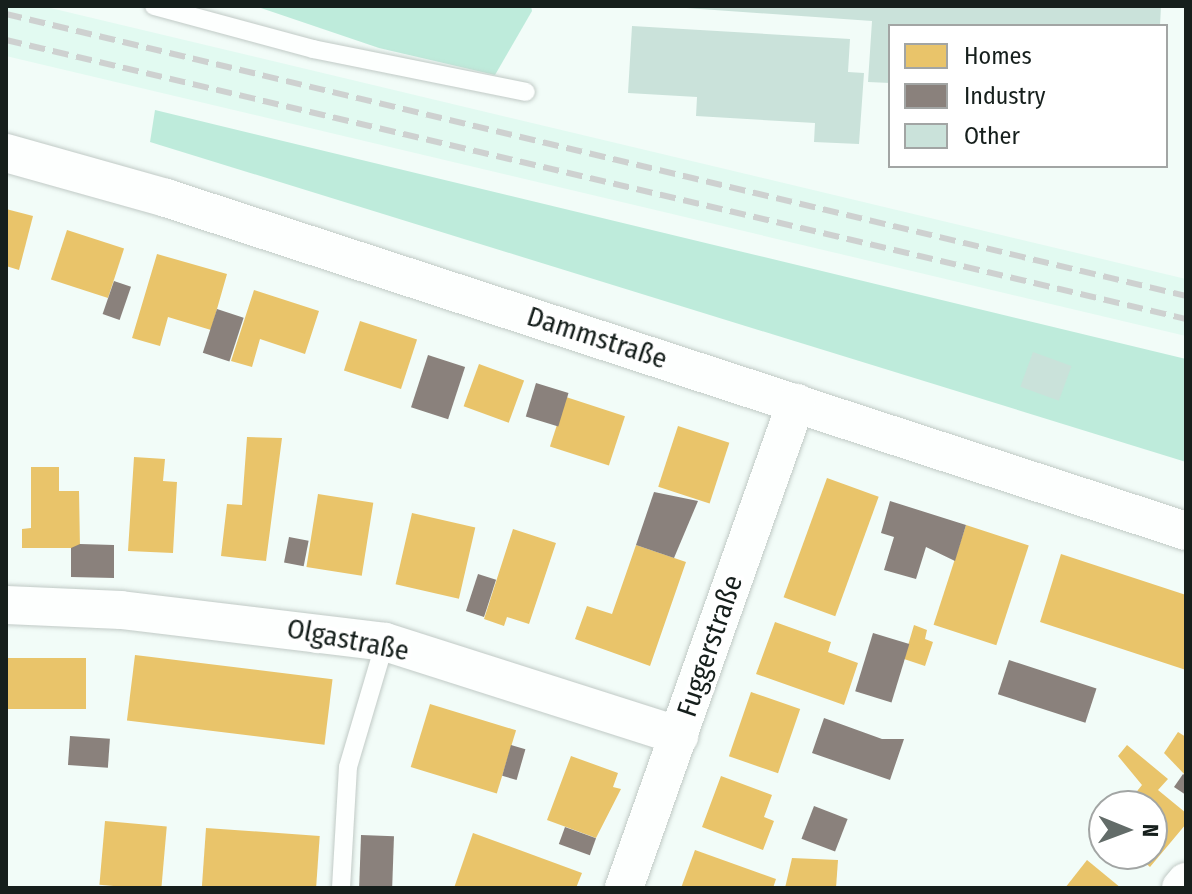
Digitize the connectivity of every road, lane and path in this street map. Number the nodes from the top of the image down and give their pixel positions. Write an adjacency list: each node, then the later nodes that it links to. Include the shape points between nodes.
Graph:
1 (154, 6): 2 (lane, via 313,49)
2 (526, 92)
3 (6, 153): 4 (street, Dammstraße, via 166,198)
4 (796, 403): 5 (street, Dammstraße); 8 (street, Fuggerstraße)
5 (1186, 531)
6 (6, 605): 7 (street, Olgastraße, via 121,610)
7 (385, 642): 8 (street, Olgastraße); 10 (lane, via 348,767)
8 (679, 736): 11 (street, Fuggerstraße)
9 (1186, 882): 12 (street)
10 (341, 888)
11 (624, 888)
12 (1181, 888)

